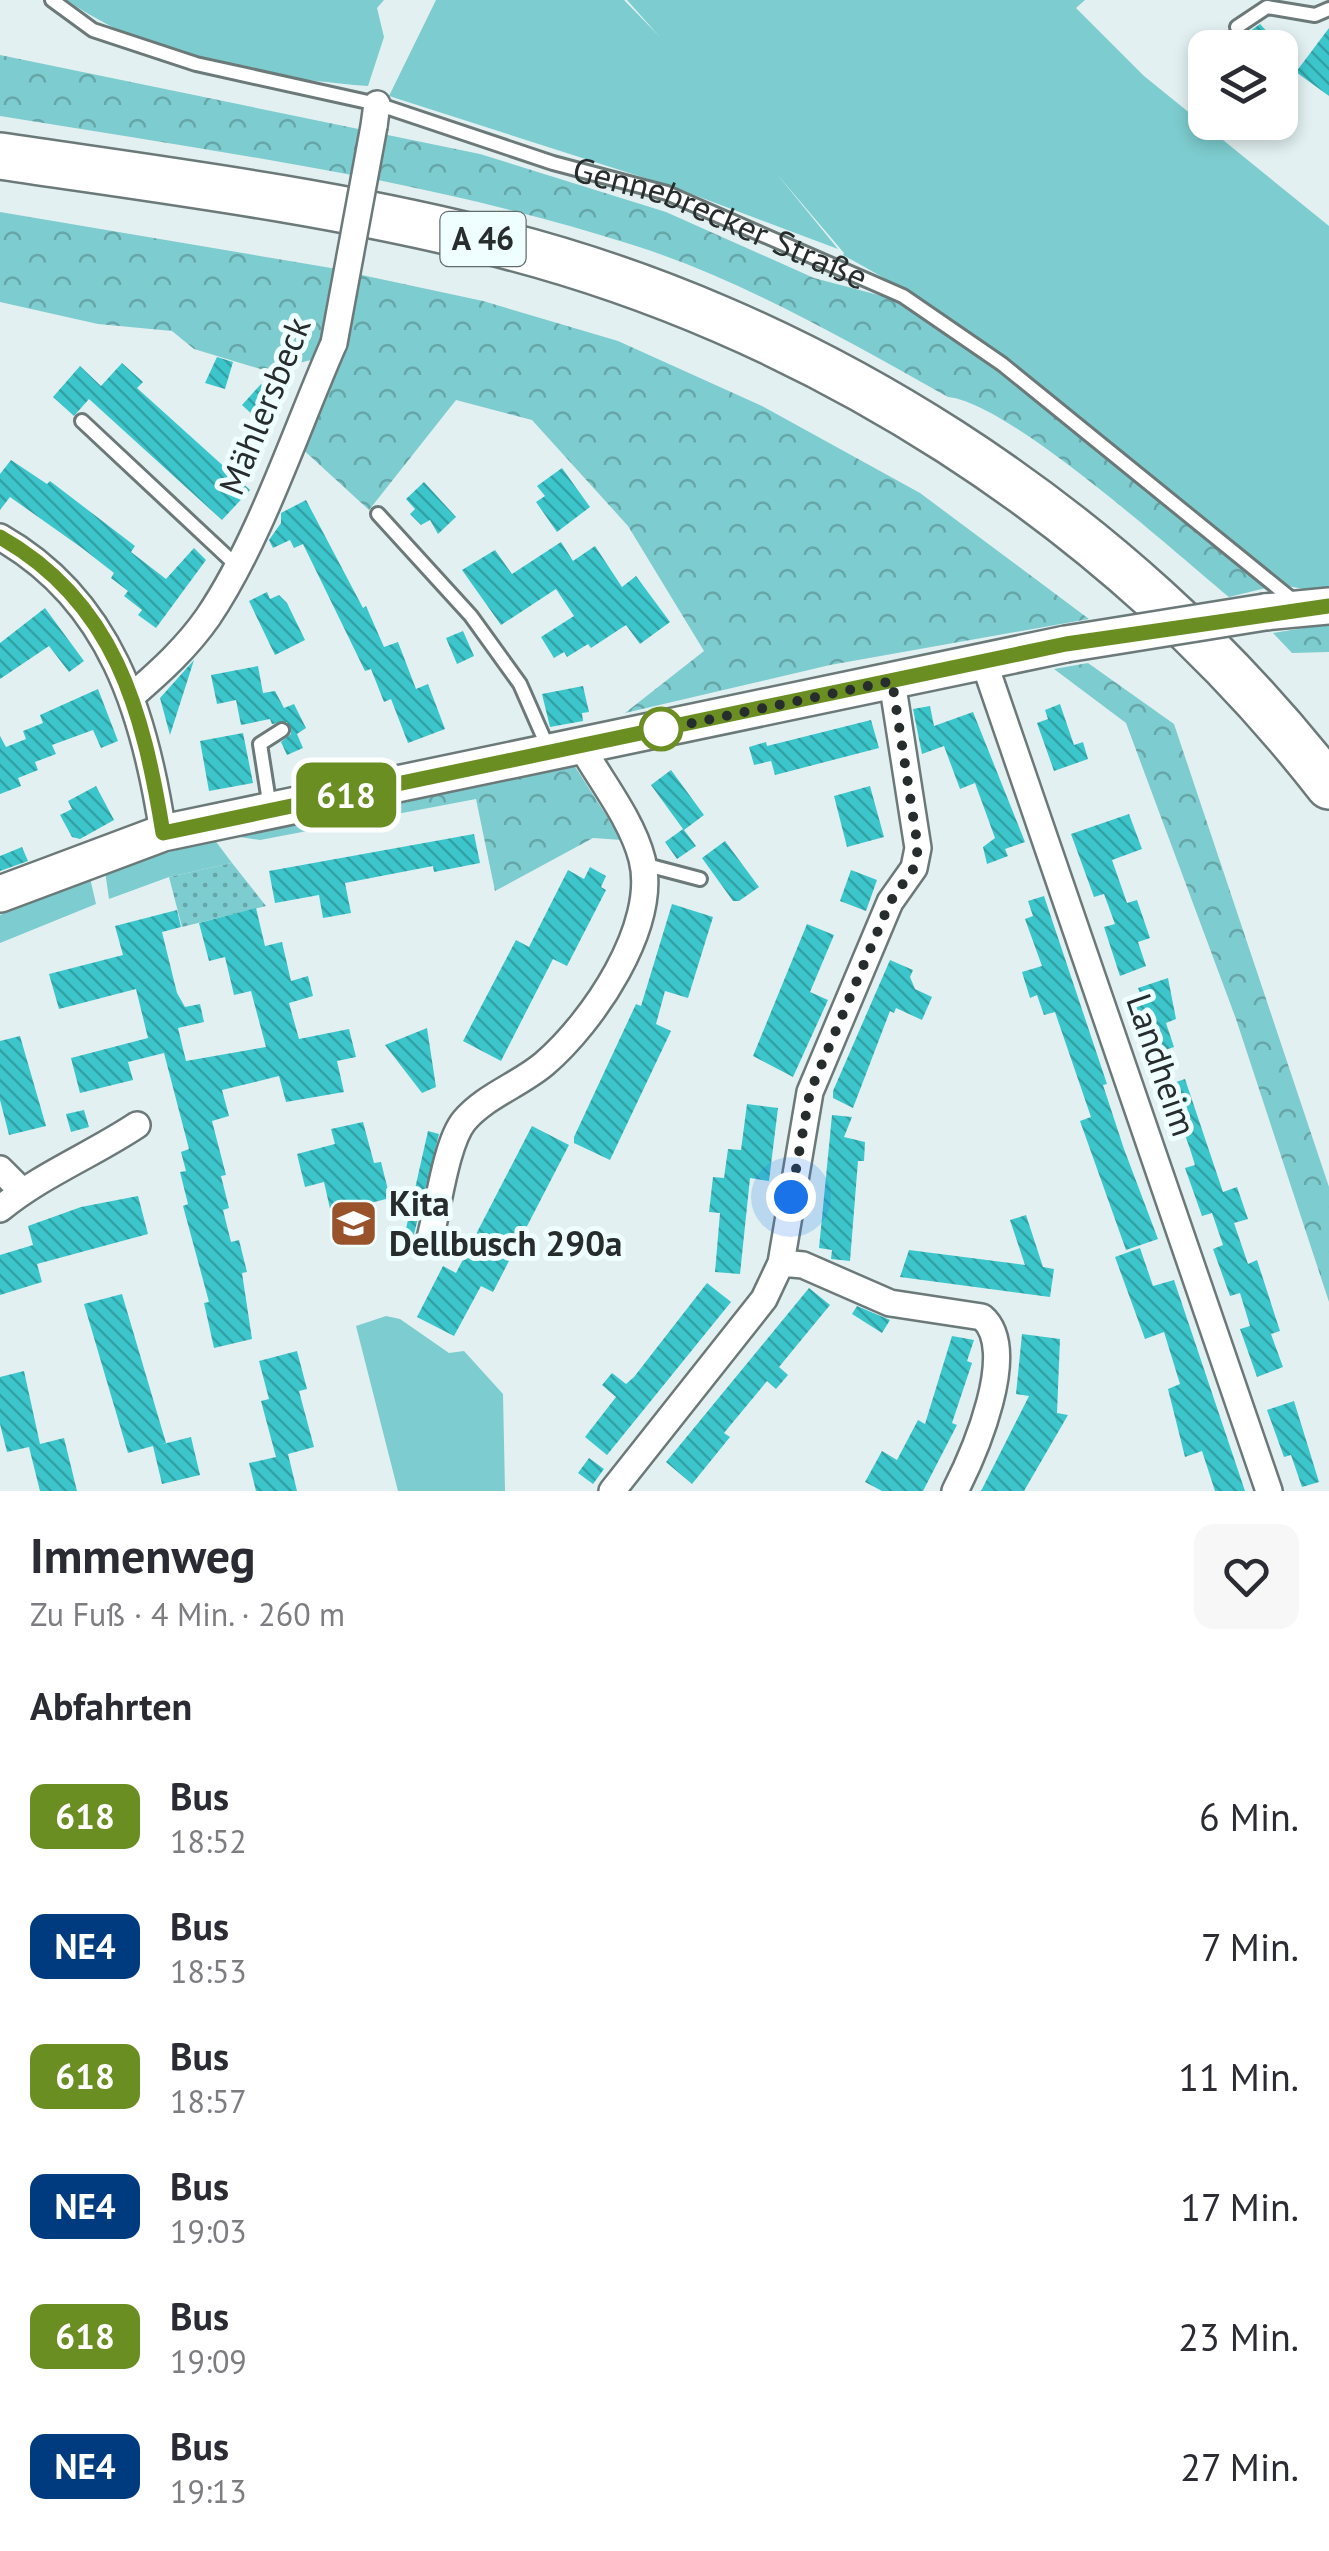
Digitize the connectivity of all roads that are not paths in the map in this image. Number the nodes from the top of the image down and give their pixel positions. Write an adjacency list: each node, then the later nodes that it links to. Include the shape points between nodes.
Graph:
1 (52, 0): 4 (lane, Gennebrecker Straße, via 93,30)
2 (1329, 9): 3 (lane, via 1314,15 1267,7)
3 (1237, 26)
4 (376, 115): 10 (street, Mählersbeck, bridge, via 334,343); 11 (lane, Gennebrecker Straße, via 666,193 903,296 1002,364)
5 (0, 126): 16 (highway, A 46, via 442,200 592,241 768,311 935,399 1074,495 1225,631)
6 (0, 156): 18 (highway, A 46, via 342,208 482,239 626,284 761,338 944,438 1073,531 1205,647)
7 (82, 421): 10 (lane)
8 (378, 514): 17 (lane, via 481,629)
9 (0, 537): 14 (street, via 58,578 93,618)
10 (236, 565): 14 (street, Mählersbeck, via 209,616)
11 (1316, 607): 12 (main road, Gennebrecker Straße, bridge)
12 (984, 662): 13 (main road, Gennebrecker Straße); 32 (street, Landheim)
13 (892, 681): 17 (main road, Gennebrecker Straße); 29 (street, via 918,848 810,1092)
14 (133, 695): 20 (street)
15 (282, 730): 19 (lane, via 260,744)
16 (1329, 744)
17 (565, 749): 19 (main road, Gennebrecker Straße); 21 (street, via 636,840)
18 (1329, 786)
19 (270, 811): 20 (main road, Gennebrecker Straße)
20 (163, 833): 23 (main road, Gennebrecker Straße)
21 (643, 864): 22 (lane); 28 (street, via 632,941 610,988 542,1066 462,1124)
22 (700, 879)
23 (0, 894)
24 (137, 1125): 26 (street)
25 (0, 1168): 26 (street)
26 (22, 1191): 27 (street)
27 (0, 1209)
28 (430, 1238)
29 (781, 1263): 30 (street, via 764,1299); 31 (street, via 803,1265 890,1302 982,1316 990,1324 997,1342 987,1418)
30 (612, 1491)
31 (955, 1491)
32 (1269, 1491)

